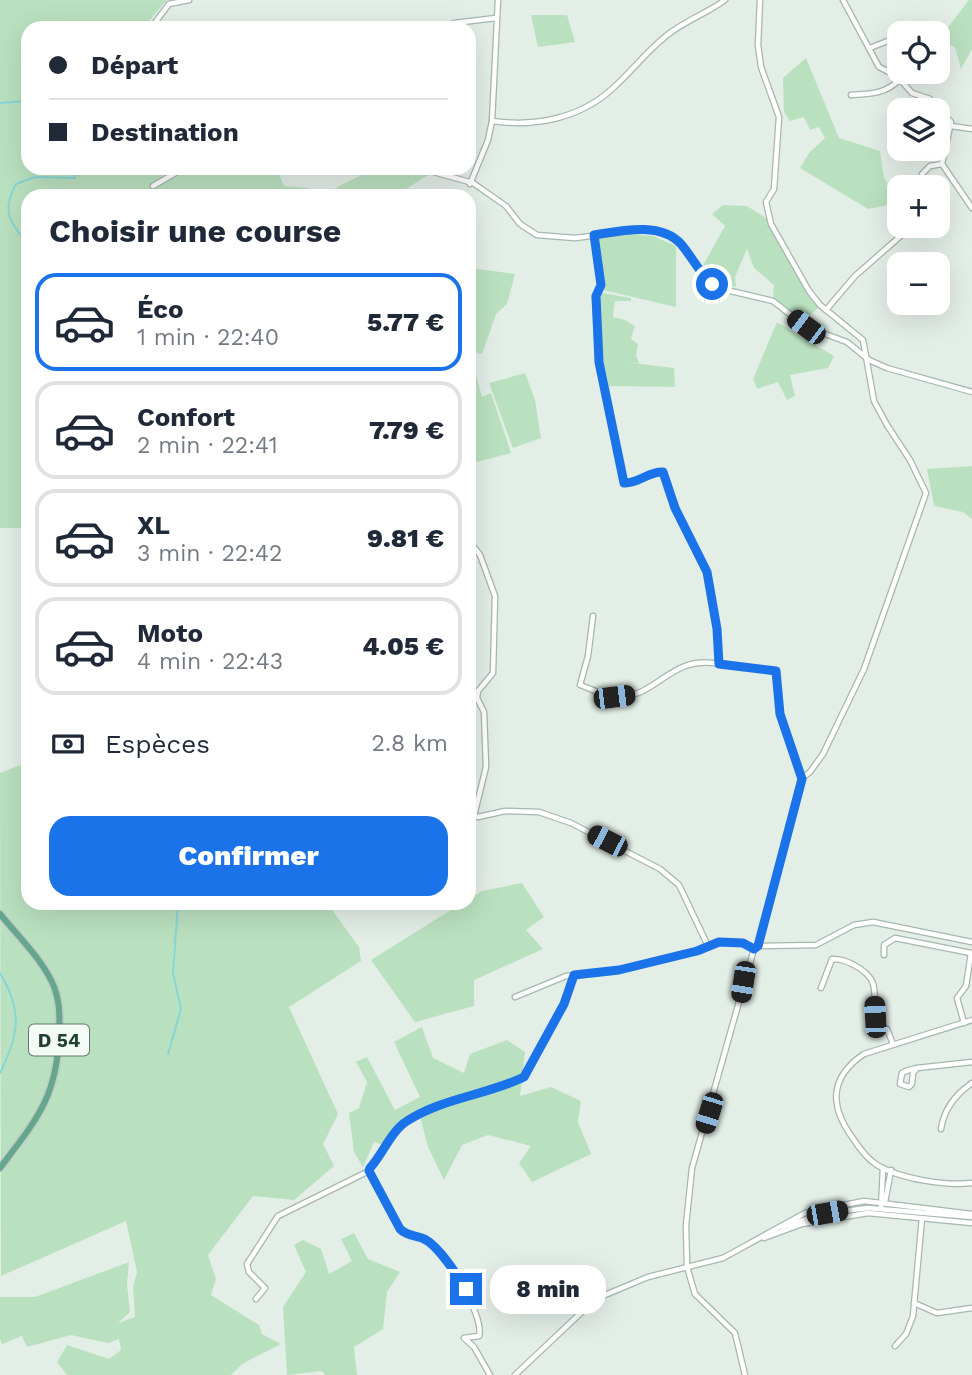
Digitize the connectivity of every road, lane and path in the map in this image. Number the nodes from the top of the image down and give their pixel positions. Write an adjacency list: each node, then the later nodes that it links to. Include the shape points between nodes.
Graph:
1 (189, 0): 7 (street, via 169,4)
2 (498, 0): 6 (street)
3 (725, 0): 15 (street, via 669,34 612,89 575,113 523,125)
4 (760, 0): 29 (street, via 761,66 779,117 774,189 766,202 771,223 793,265)
5 (843, 0): 10 (street)
6 (496, 18): 8 (street); 15 (street)
7 (156, 21)
8 (471, 21)
9 (887, 42): 10 (street)
10 (870, 48): 11 (street, via 879,67)
11 (887, 72)
12 (893, 84): 14 (street, via 878,94)
13 (904, 84): 16 (street, via 939,107)
14 (852, 95)
15 (492, 121): 19 (street)
16 (951, 126): 17 (street); 18 (street)
17 (972, 129)
18 (942, 164): 23 (street, via 930,166); 26 (street)
19 (476, 169)
20 (172, 175): 25 (street)
21 (448, 175): 24 (street)
22 (474, 175): 24 (street)
23 (922, 175)
24 (470, 184): 27 (street, via 487,191 520,224 537,234 561,238)
25 (153, 186)
26 (972, 208)
27 (594, 235): 30 (street, via 646,229 669,236 681,244 712,284 772,302 806,327 847,342); 34 (street, via 601,285 596,296 598,355 624,483 663,472 675,508 707,572)
28 (898, 238): 29 (street, via 855,276)
29 (826, 310): 30 (street, via 860,336)
30 (865, 357): 31 (street, via 887,368); 35 (street, via 878,411 926,493 864,669 823,754)
31 (972, 392)
32 (476, 550): 36 (street, via 495,596 493,673 477,698 484,712 486,768)
33 (593, 616): 34 (street, via 579,685 614,697 637,694 686,664)
34 (719, 664): 35 (street, via 776,671 780,714)
35 (802, 779): 41 (street)
36 (476, 799)
37 (476, 816): 40 (street, via 505,811 549,815 660,869 679,885)
38 (0, 914): 54 (main road, D 54, via 48,975 60,1018 50,1094)
39 (972, 942): 41 (street, via 873,922 854,925 816,945)
40 (708, 946): 41 (street, via 737,942); 44 (street, via 619,970)
41 (756, 947): 66 (street, via 692,1168)
42 (972, 953): 43 (street, via 895,939 884,945); 48 (street, via 966,986 957,998)
43 (884, 956)
44 (574, 975): 46 (street); 57 (street, via 564,1004 524,1077 407,1120)
45 (821, 988): 49 (street, via 832,959 870,975 876,1024 887,1029)
46 (515, 997)
47 (972, 1020): 48 (street)
48 (964, 1023): 49 (street)
49 (893, 1044): 55 (street, via 853,1062 838,1082 836,1093 841,1121 869,1159)
50 (972, 1062): 51 (street)
51 (918, 1068): 51 (street, via 902,1073 900,1084 909,1087)
52 (972, 1083): 53 (street, via 947,1110)
53 (941, 1129)
54 (0, 1168)
55 (883, 1168): 56 (street); 59 (street)
56 (891, 1170): 58 (street, via 929,1181); 59 (street)
57 (369, 1171): 67 (street, via 278,1216 247,1264 265,1288); 71 (street, via 400,1229 424,1239 466,1289 481,1327 479,1336 464,1338)
58 (972, 1183)
59 (882, 1202): 60 (street); 61 (street); 64 (street, via 823,1208)
60 (881, 1209): 61 (street); 64 (street, via 827,1213)
61 (972, 1215)
62 (922, 1218): 63 (street); 65 (street, via 868,1213 842,1216 802,1224); 68 (street)
63 (972, 1223)
64 (774, 1230): 65 (street)
65 (754, 1242): 66 (street, via 723,1258)
66 (687, 1267): 72 (street, via 629,1283 605,1296); 73 (street, via 699,1300 735,1333)
67 (256, 1298)
68 (915, 1303): 69 (street, via 937,1313); 70 (street, via 906,1334)
69 (972, 1308)
70 (895, 1346)
71 (490, 1375)
72 (515, 1375)
73 (745, 1375)

